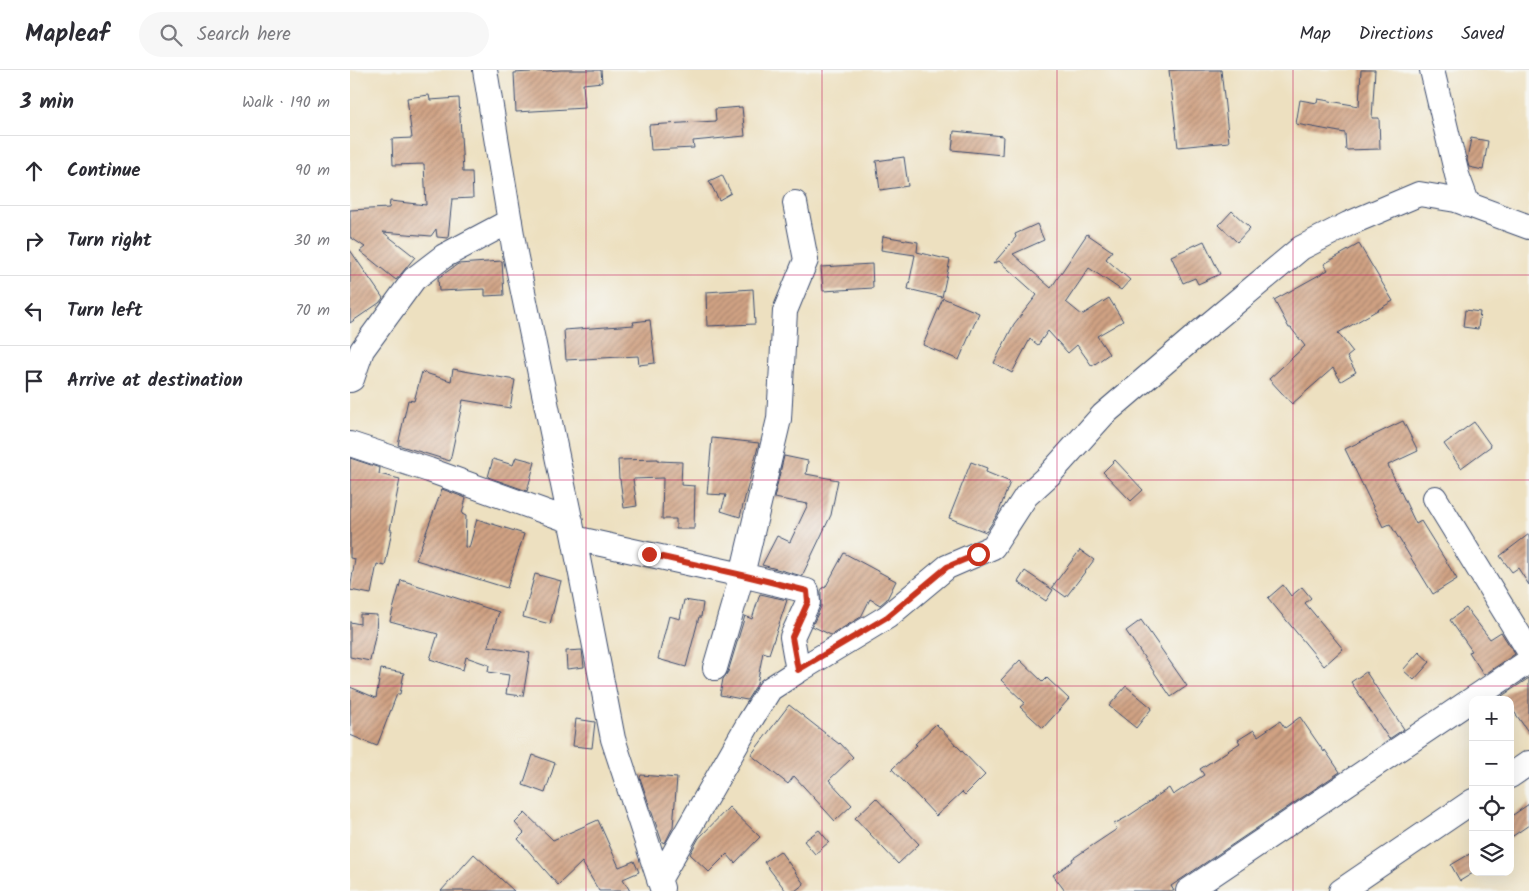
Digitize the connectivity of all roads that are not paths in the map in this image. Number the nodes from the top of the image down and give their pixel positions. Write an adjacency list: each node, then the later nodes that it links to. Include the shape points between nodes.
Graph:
1 (485, 70): 5 (street)
2 (1432, 70): 4 (street)
3 (795, 203): 11 (street, via 806,260 786,311 778,418)
4 (1468, 205): 6 (street); 15 (street, via 1419,194 1301,248 1103,415 1026,496 993,547 947,567 887,617)
5 (510, 221): 7 (street, via 444,256 414,279 362,350); 10 (street)
6 (1529, 227)
7 (350, 380)
8 (350, 444): 10 (street, via 429,470)
9 (1435, 498): 12 (street)
10 (573, 530): 11 (street); 19 (street, via 613,739)
11 (742, 575): 14 (street); 15 (street, via 807,591 808,602 792,637)
12 (1529, 651)
13 (1529, 661): 20 (street)
14 (715, 668)
15 (798, 670): 19 (street, via 770,689)
16 (1529, 763): 17 (street)
17 (1514, 773)
18 (1469, 804): 21 (street)
19 (661, 885)
20 (1188, 891)
21 (1341, 891)

